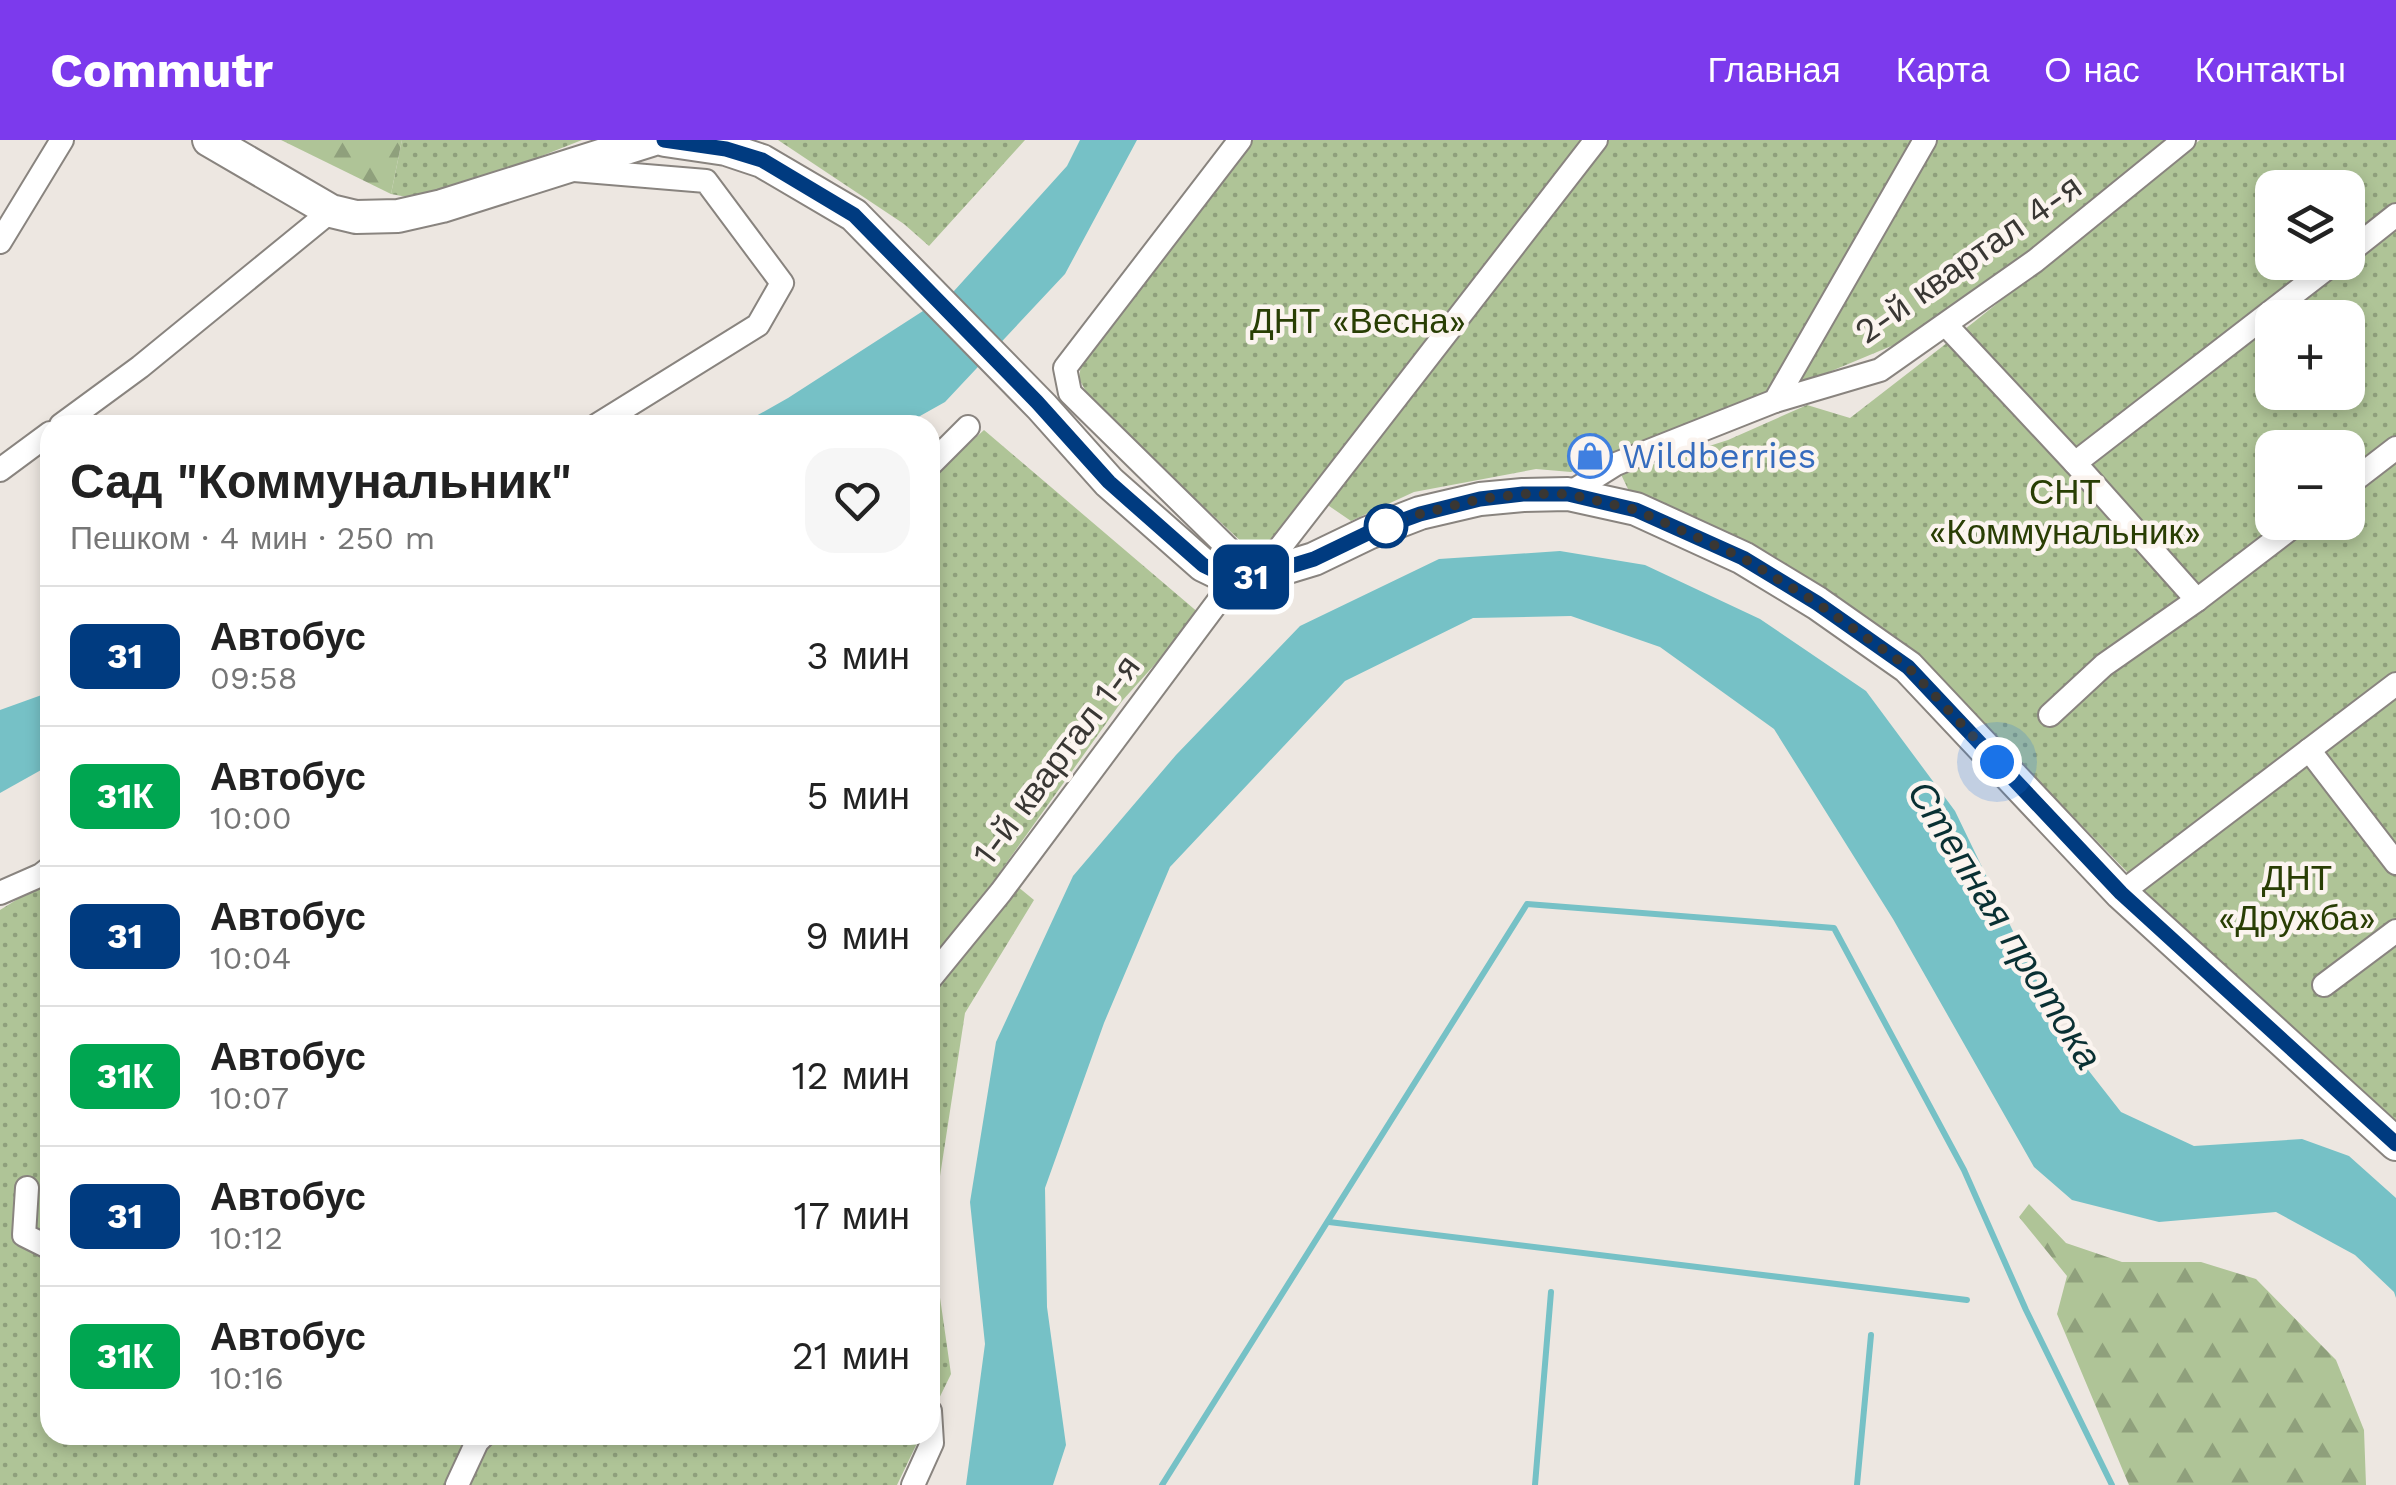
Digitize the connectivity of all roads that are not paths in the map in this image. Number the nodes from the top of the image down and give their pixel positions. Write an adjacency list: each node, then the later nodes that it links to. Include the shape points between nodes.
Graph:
1 (62, 140): 13 (street)
2 (209, 140): 10 (street)
3 (651, 140): 9 (street)
4 (665, 140): 28 (street, via 762,160 854,215 1109,482 1203,565)
5 (1240, 140): 28 (street, via 1065,368 1070,393 1237,558)
6 (1596, 140): 28 (street, 1-й квартал 1-я)
7 (1925, 140): 16 (street)
8 (2184, 140): 15 (street, 2-й квартал 4-я)
9 (556, 169): 10 (street, via 398,216); 18 (street, via 706,181 782,283 758,326)
10 (330, 211): 17 (street)
11 (2396, 216): 12 (street)
12 (2365, 240)
13 (0, 242)
14 (2312, 280): 23 (street)
15 (1946, 325): 16 (street, 2-й квартал 4-я, via 1880,370); 23 (street)
16 (1775, 401): 26 (street, 2-й квартал 4-я, via 1616,464)
17 (75, 415)
18 (612, 415)
19 (968, 427): 22 (street)
20 (40, 440): 24 (street)
21 (2396, 448): 25 (street)
22 (940, 455)
23 (2075, 463): 29 (street)
24 (0, 470)
25 (2365, 472)
26 (1568, 494): 28 (street, via 1480,499 1420,514 1314,559); 36 (street, via 1636,510 1743,558 1908,667)
27 (2276, 540): 29 (street)
28 (1246, 578): 38 (street, 1-й квартал 1-я)
29 (2198, 600): 31 (street, via 2104,666)
30 (2396, 684): 32 (street)
31 (2050, 714)
32 (2309, 750): 33 (street); 36 (street)
33 (2396, 863)
34 (40, 876): 35 (street)
35 (0, 893)
36 (2121, 893): 40 (street)
37 (2396, 930): 39 (street)
38 (940, 968)
39 (2324, 985)
40 (2396, 1144)
41 (26, 1188): 42 (street, via 24,1235)
42 (40, 1243)
43 (476, 1445): 45 (street)
44 (931, 1445): 46 (street)
45 (456, 1485)
46 (913, 1485)

